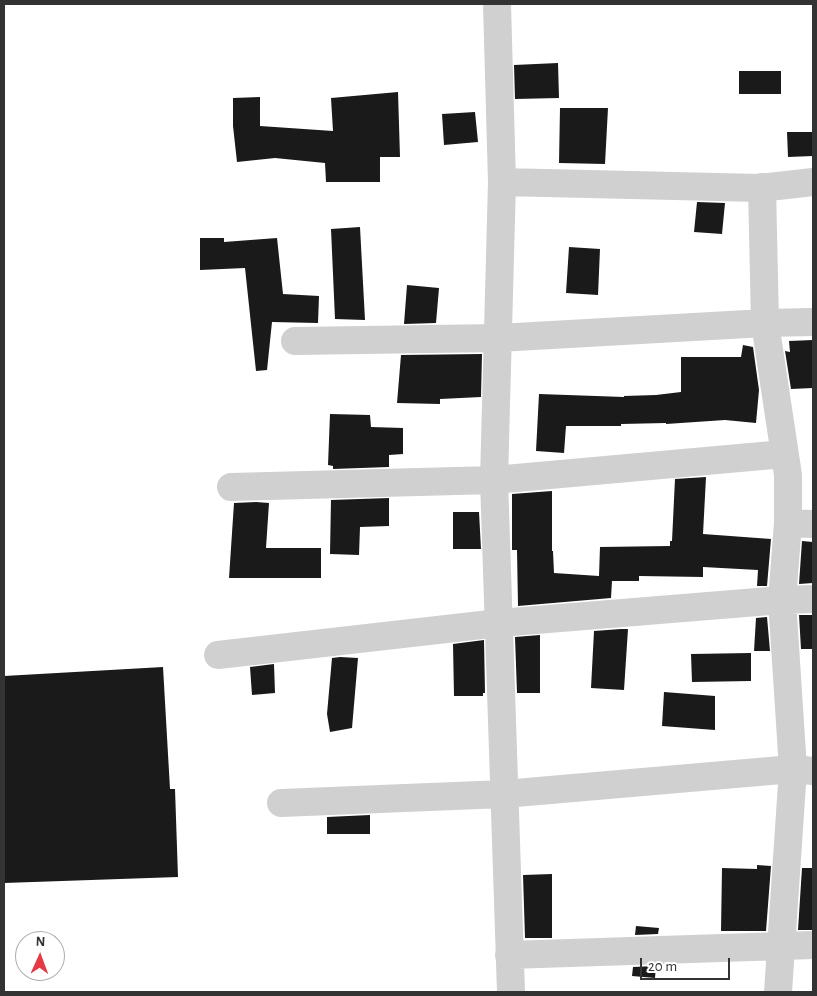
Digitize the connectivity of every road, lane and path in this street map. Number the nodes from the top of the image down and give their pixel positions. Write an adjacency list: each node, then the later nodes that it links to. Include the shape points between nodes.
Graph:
1 (497, 4): 2 (street)
2 (502, 182): 4 (street); 7 (street)
3 (813, 182): 4 (street)
4 (762, 187): 6 (street)
5 (813, 322): 6 (street)
6 (765, 323): 7 (street); 9 (street)
7 (498, 338): 8 (street); 10 (street)
8 (295, 341)
9 (784, 454): 10 (street); 12 (street)
10 (494, 480): 11 (street); 15 (street)
11 (231, 488)
12 (801, 524): 14 (street)
13 (813, 599): 14 (street)
14 (782, 600): 15 (street); 17 (street)
15 (499, 623): 16 (street); 18 (street)
16 (218, 655)
17 (803, 770): 18 (street); 21 (street)
18 (504, 794): 19 (street); 22 (street)
19 (280, 803)
20 (813, 945): 21 (street)
21 (782, 946): 22 (street); 24 (street)
22 (510, 955): 23 (street)
23 (511, 992)
24 (778, 992)

